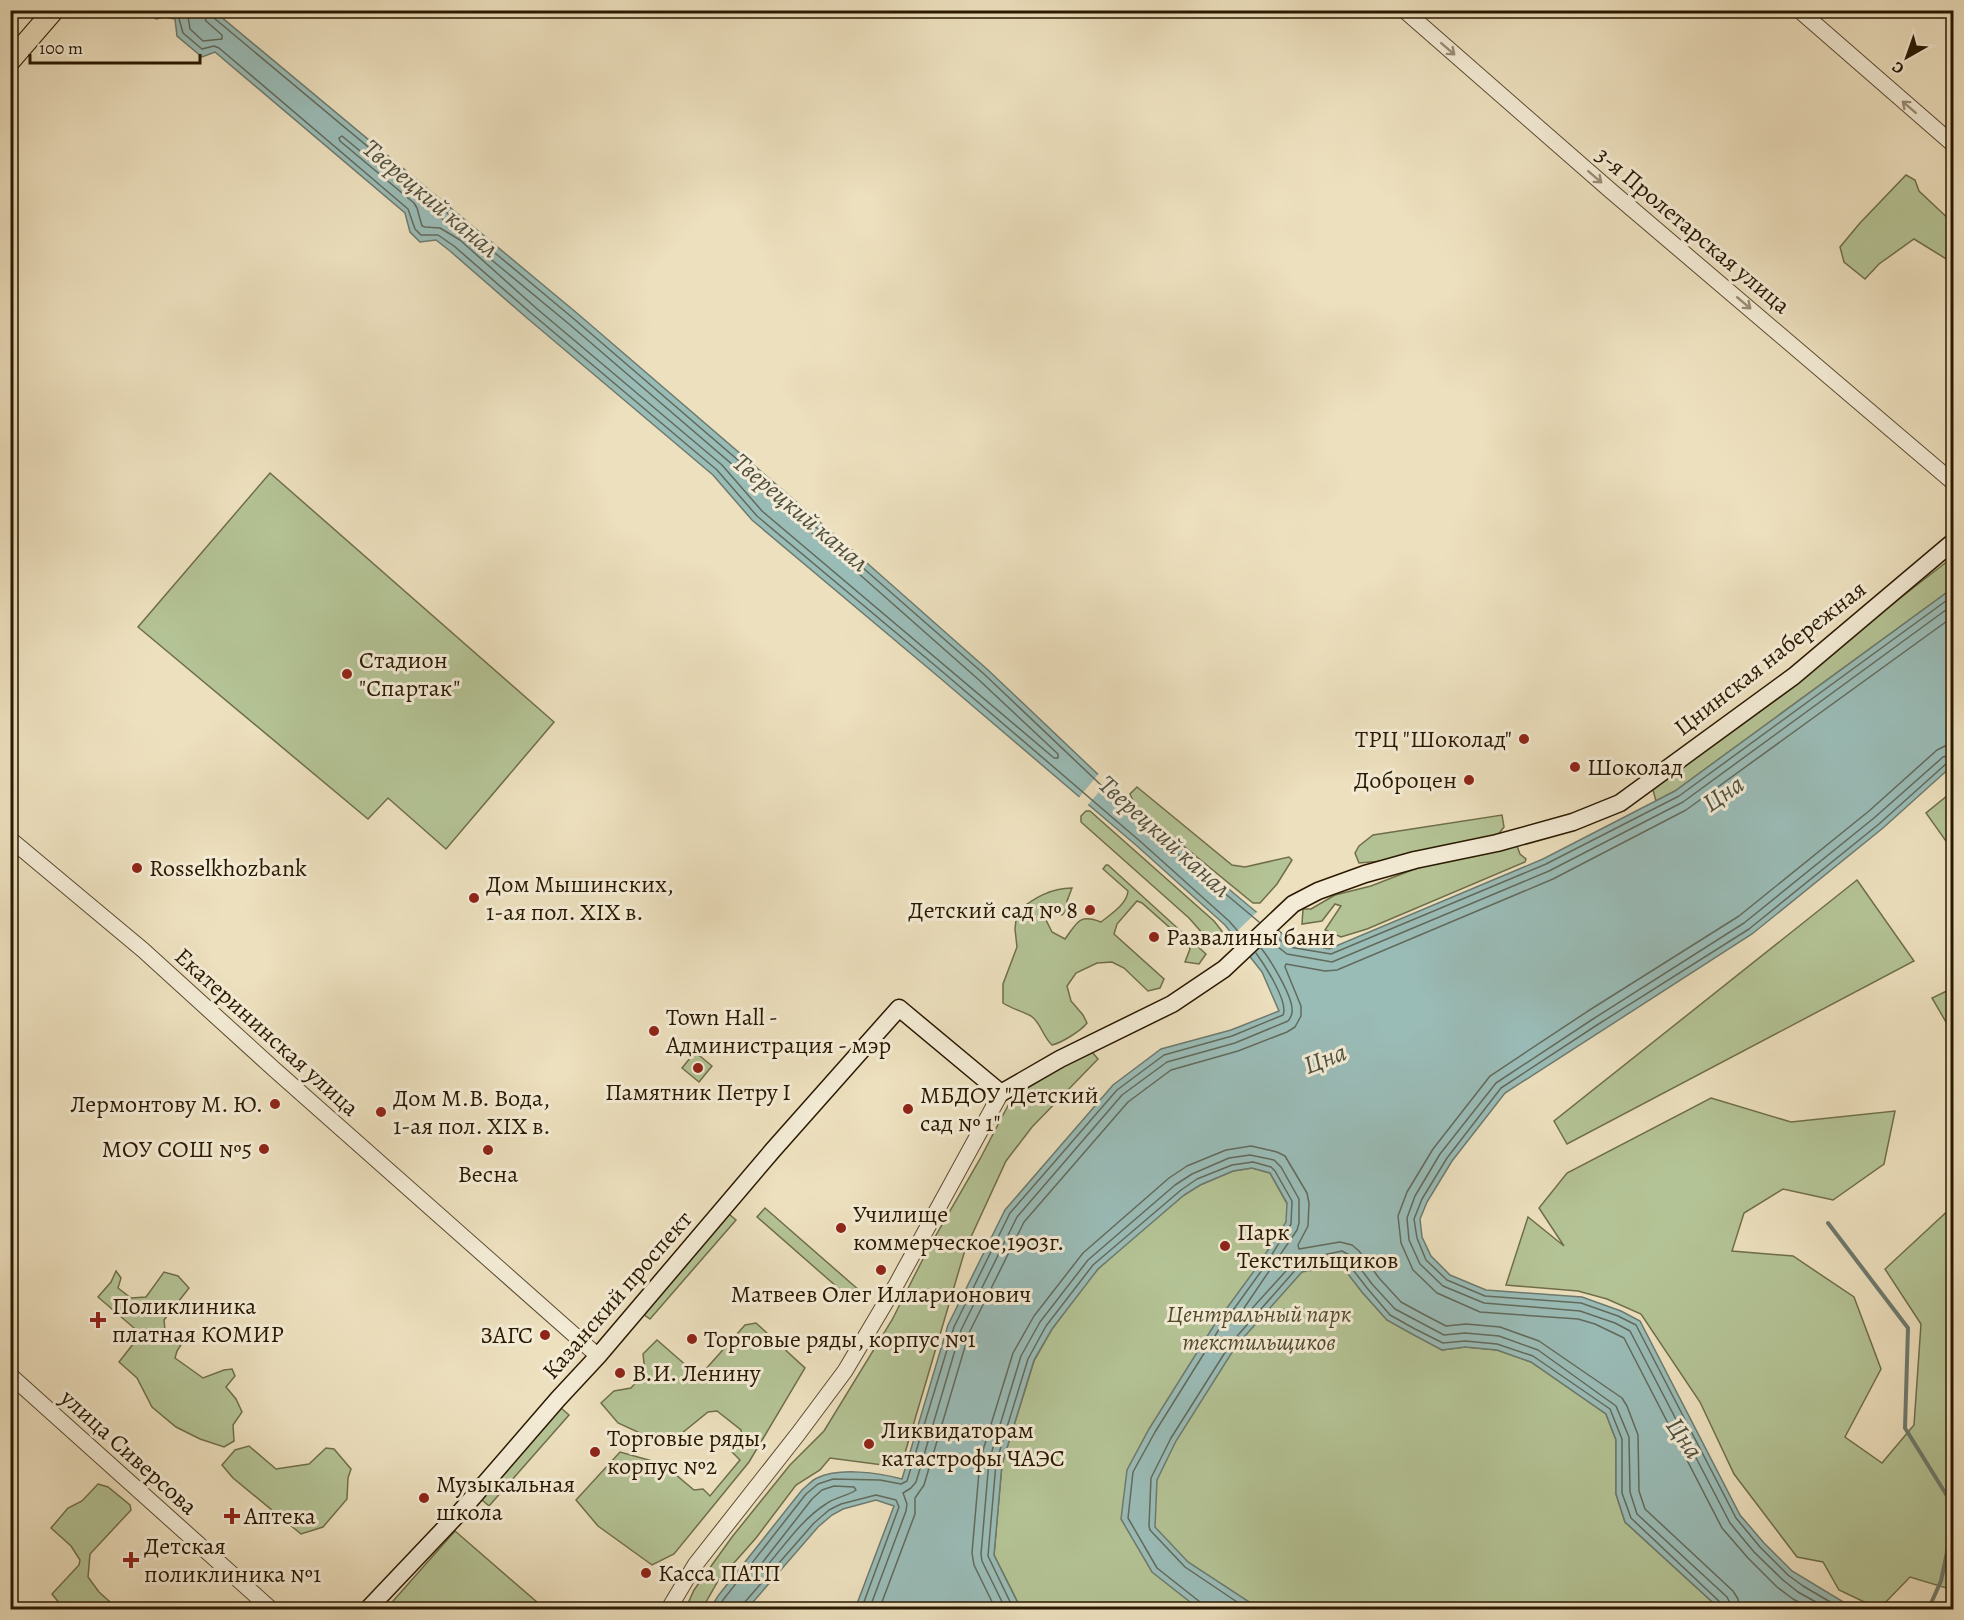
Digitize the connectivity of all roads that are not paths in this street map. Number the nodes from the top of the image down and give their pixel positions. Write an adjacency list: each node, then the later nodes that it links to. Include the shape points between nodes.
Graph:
1 (54, 10): 4 (highway)
2 (1404, 10): 6 (street, 3-я Пролетарская улица, one-way to 6)
3 (1799, 10): 5 (street, one-way to 3)
4 (10, 61)
5 (1953, 145)
6 (1953, 483)
7 (1953, 541): 9 (main road, Цнинская набережная, via 1794,676 1620,803 1562,825 1365,873 1318,891 1293,904 1224,969 1172,1004)
8 (10, 839): 10 (street, Екатерининская улица, via 143,950)
9 (1001, 1093): 10 (main road, Казанский проспект, via 900,1008); 14 (street, via 845,1371 695,1565)
10 (598, 1356): 13 (main road, Казанский проспект)
11 (10, 1376): 12 (street, улица Сиверсова)
12 (272, 1610)
13 (367, 1610)
14 (668, 1610)

